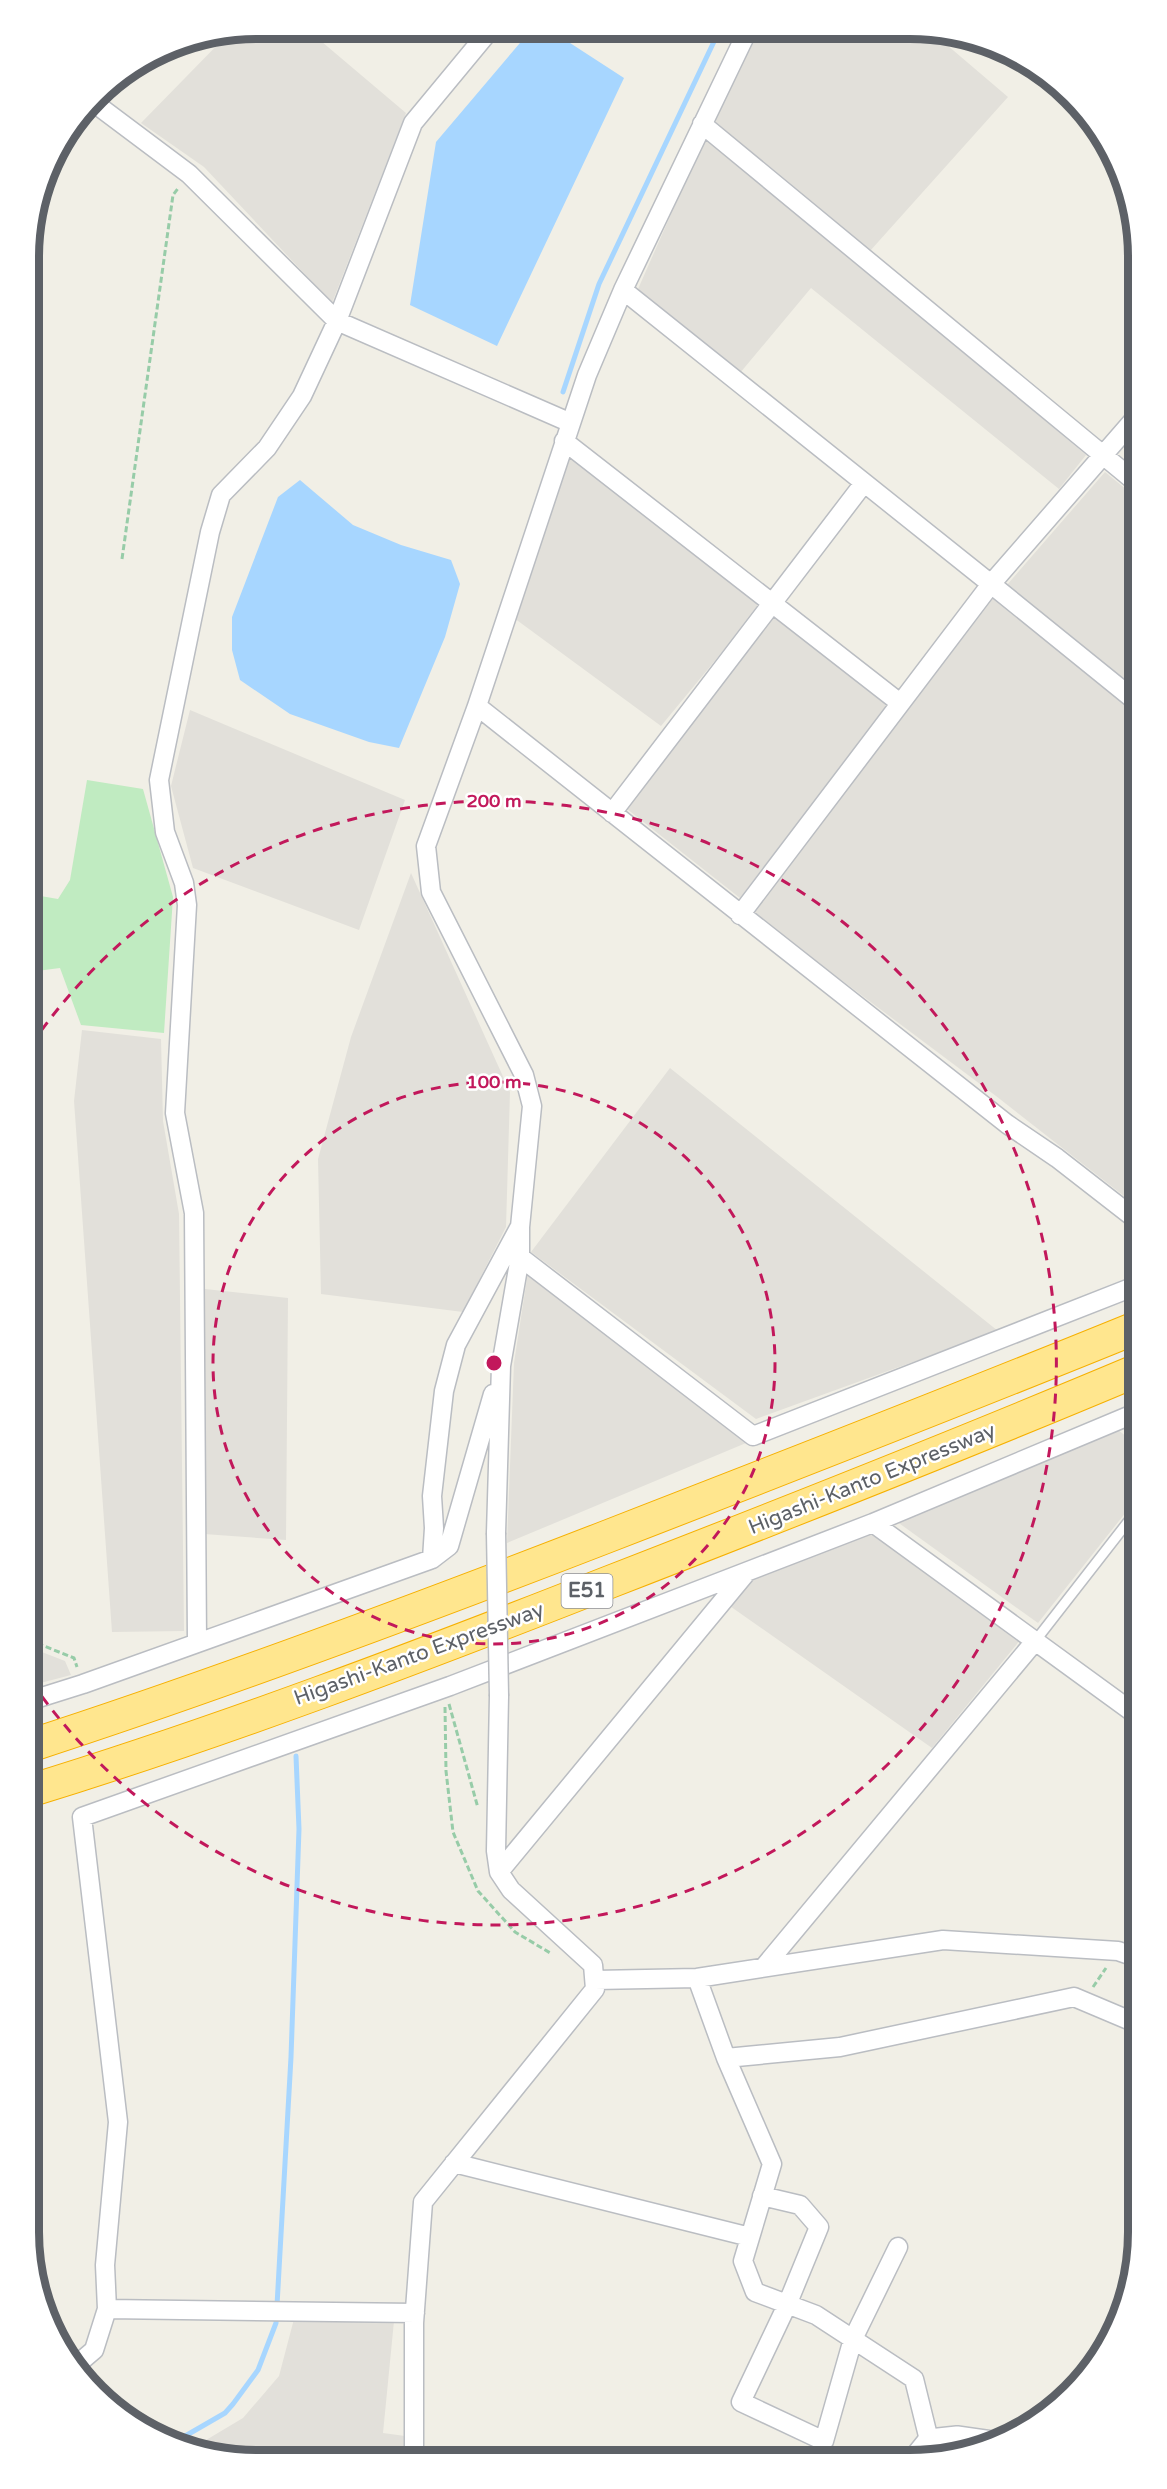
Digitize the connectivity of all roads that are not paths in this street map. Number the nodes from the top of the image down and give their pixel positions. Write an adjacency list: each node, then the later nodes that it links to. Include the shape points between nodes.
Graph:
1 (483, 39): 6 (street, via 413,123)
2 (744, 39): 4 (street)
3 (99, 107): 6 (street, via 189,174)
4 (702, 124): 5 (street); 10 (street)
5 (623, 290): 7 (street); 12 (street)
6 (337, 321): 7 (street); 33 (street, via 302,396 267,448 221,495 215,508 159,780 165,832 184,883 187,905 175,1113 194,1213)
7 (571, 423): 9 (street)
8 (1128, 427): 10 (street)
9 (564, 441): 14 (street); 17 (street)
10 (1103, 456): 11 (street); 13 (street)
11 (1128, 476)
12 (864, 483): 13 (street); 14 (street)
13 (991, 584): 15 (street); 16 (street)
14 (773, 604): 16 (street); 18 (street)
15 (1128, 695)
16 (900, 703): 19 (street)
17 (477, 706): 18 (street); 21 (street, via 426,846 431,892 524,1075 532,1106)
18 (612, 813): 19 (street)
19 (740, 915): 20 (street)
20 (1128, 1213)
21 (520, 1227): 22 (street); 30 (street, via 456,1344 444,1390 432,1496)
22 (520, 1257): 23 (street, via 753,1436); 25 (street)
23 (1128, 1289)
24 (1128, 1331): 36 (highway, Higashi-Kanto Expressway / E51, via 443,1600)
25 (501, 1366): 30 (street, via 449,1546); 38 (street, bridge, via 496,1533 496,1851)
26 (1128, 1374): 37 (highway, Higashi-Kanto Expressway / E51, via 916,1463 457,1641 142,1756)
27 (1128, 1416): 29 (street)
28 (1128, 1522): 32 (lane)
29 (873, 1523): 31 (street); 32 (street)
30 (432, 1559): 33 (street)
31 (747, 1571): 38 (street); 50 (street, via 444,1688 82,1817 118,2122 105,2265)
32 (1036, 1640): 35 (street); 40 (street)
33 (197, 1643): 34 (street)
34 (39, 1698)
35 (1128, 1709)
36 (39, 1743)
37 (39, 1788)
38 (500, 1872): 42 (street, via 511,1890 593,1965)
39 (1128, 1955): 40 (street, via 943,1940)
40 (764, 1967): 41 (street)
41 (697, 1978): 42 (street); 44 (street)
42 (595, 1980): 45 (street, via 596,1989)
43 (1128, 2020): 44 (street, via 1074,1997 840,2047)
44 (726, 2058): 46 (street, via 772,2164)
45 (454, 2163): 47 (street); 51 (street, via 423,2202)
46 (762, 2196): 47 (street); 49 (street, via 800,2205 819,2227)
47 (750, 2237): 49 (street, via 743,2261 755,2292)
48 (898, 2247): 52 (street)
49 (787, 2305): 52 (street, via 816,2315); 52 (street, via 741,2402 824,2441)
50 (107, 2309): 51 (street); 53 (street, via 94,2350)
51 (415, 2313): 56 (street)
52 (853, 2339): 54 (street, via 914,2379)
53 (81, 2361)
54 (929, 2440): 55 (street); 57 (street)
55 (976, 2440)
56 (415, 2450)
57 (921, 2450)

